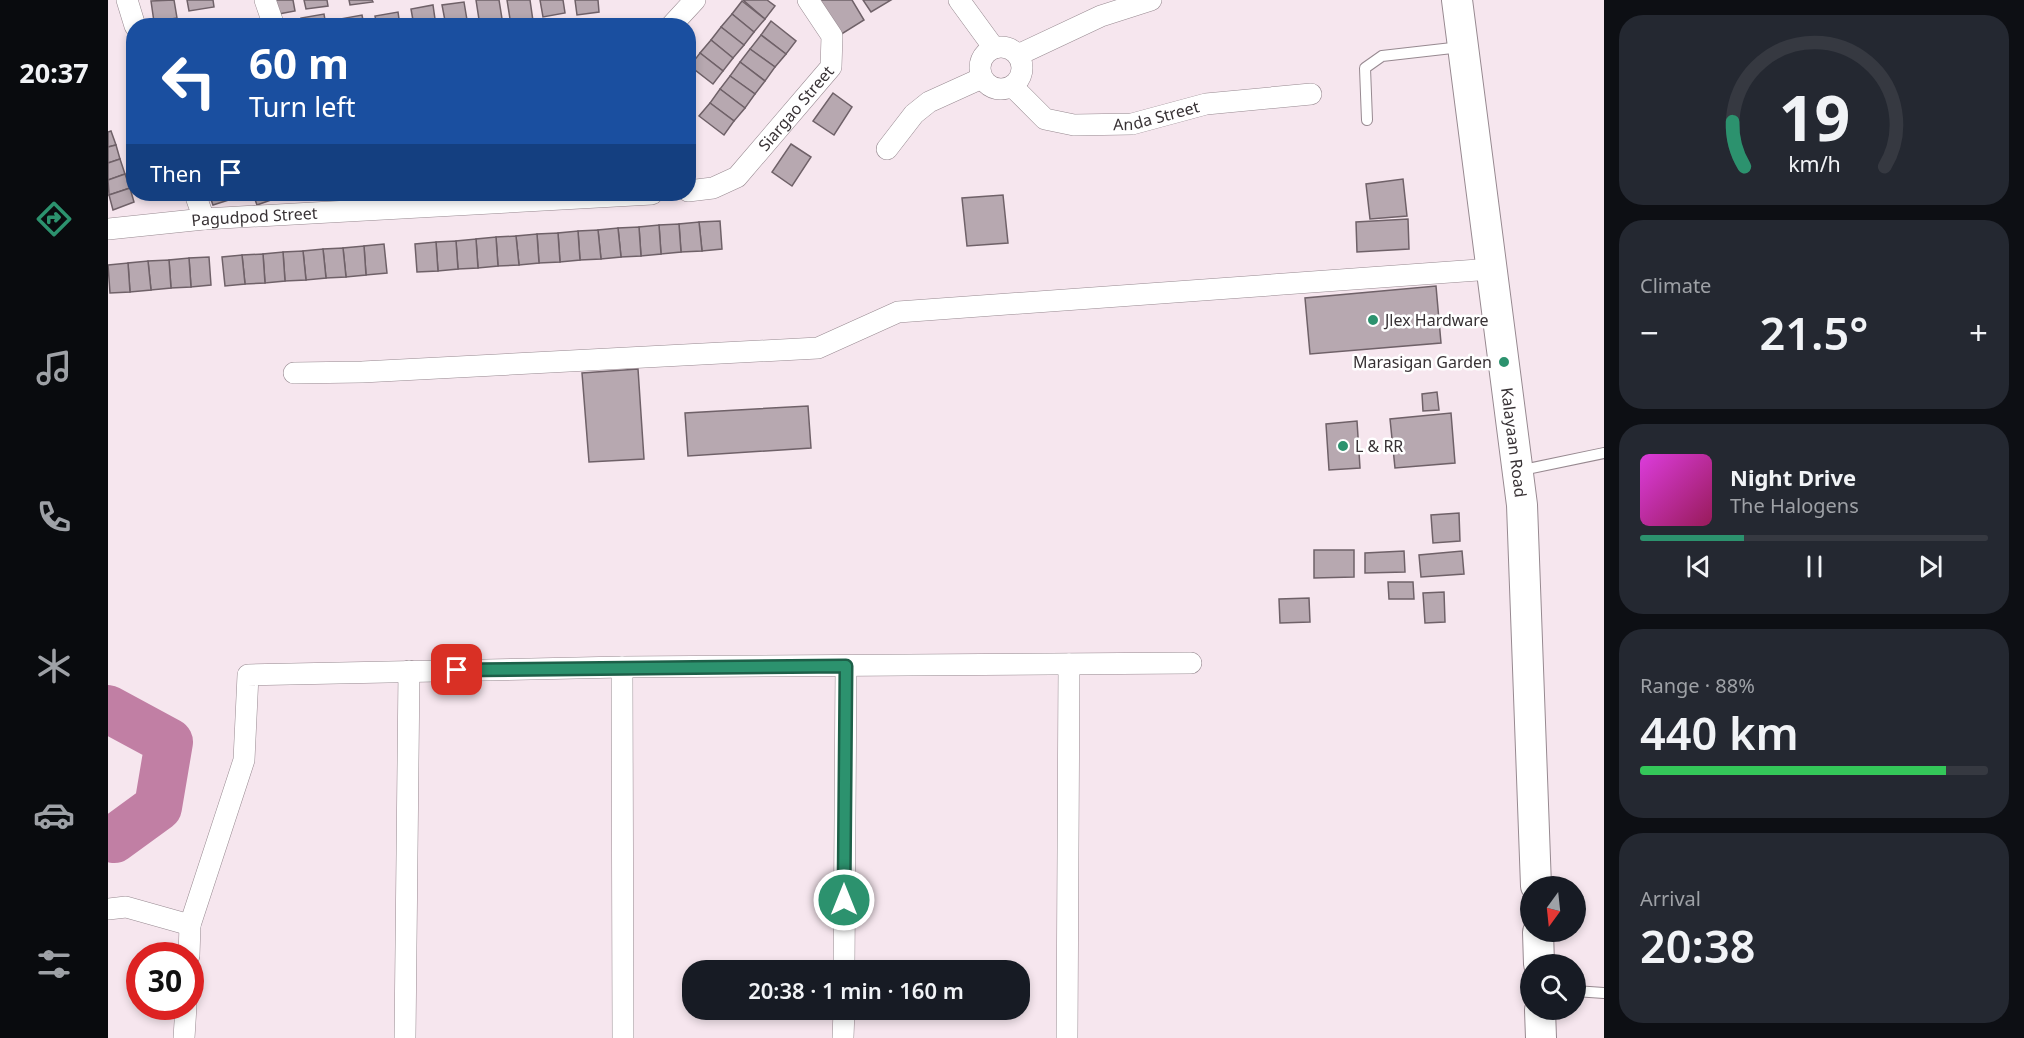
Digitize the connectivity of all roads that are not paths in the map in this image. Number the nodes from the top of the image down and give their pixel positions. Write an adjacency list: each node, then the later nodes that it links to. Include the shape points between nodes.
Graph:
1 (127, 0): 8 (street)
2 (265, 0): 9 (street)
3 (695, 0): 10 (street)
4 (808, 0): 19 (street, Siargao Street, via 832,36 831,67 737,177 713,189)
5 (959, 0): 12 (street)
6 (1151, 0): 13 (street, via 1101,16)
7 (1457, 0): 11 (main road, Kalayaan Road)
8 (133, 18)
9 (271, 18)
10 (678, 18)
11 (1463, 47): 17 (lane, via 1382,56 1372,62 1365,68); 25 (main road, Kalayaan Road)
12 (994, 48): 13 (street, via 1007,48); 14 (street, via 980,64)
13 (1018, 55): 15 (street, via 1023,69)
14 (982, 78): 15 (street, via 992,88); 18 (street, via 929,102 914,114)
15 (1013, 87): 16 (street, Anda Street, via 1045,119 1074,125 1132,124 1206,104)
16 (1311, 94)
17 (1367, 120)
18 (887, 149)
19 (696, 190)
20 (198, 201): 23 (street)
21 (379, 201): 22 (street, Pagudpod Street)
22 (340, 202): 23 (street, Pagudpod Street)
23 (204, 219): 24 (street, Pagudpod Street)
24 (108, 229)
25 (1492, 269): 26 (street, via 898,312 818,348); 28 (main road, Kalayaan Road)
26 (294, 373)
27 (1604, 453): 28 (lane)
28 (1518, 471): 34 (main road, Kalayaan Road, via 1528,618)
29 (1191, 663): 30 (street)
30 (1069, 664): 31 (street); 48 (street)
31 (846, 666): 32 (street); 38 (street)
32 (622, 667): 33 (street); 46 (street)
33 (409, 671): 36 (street, via 248,675 244,760); 45 (street)
34 (1536, 876)
35 (108, 909): 36 (street, via 126,907)
36 (190, 925): 37 (street)
37 (189, 942)
38 (844, 960)
39 (1586, 992): 40 (lane)
40 (1604, 993)
41 (185, 1020): 44 (street)
42 (844, 1020): 47 (street)
43 (1540, 1020): 49 (main road)
44 (184, 1038)
45 (405, 1038)
46 (623, 1038)
47 (843, 1038)
48 (1067, 1038)
49 (1541, 1038)

